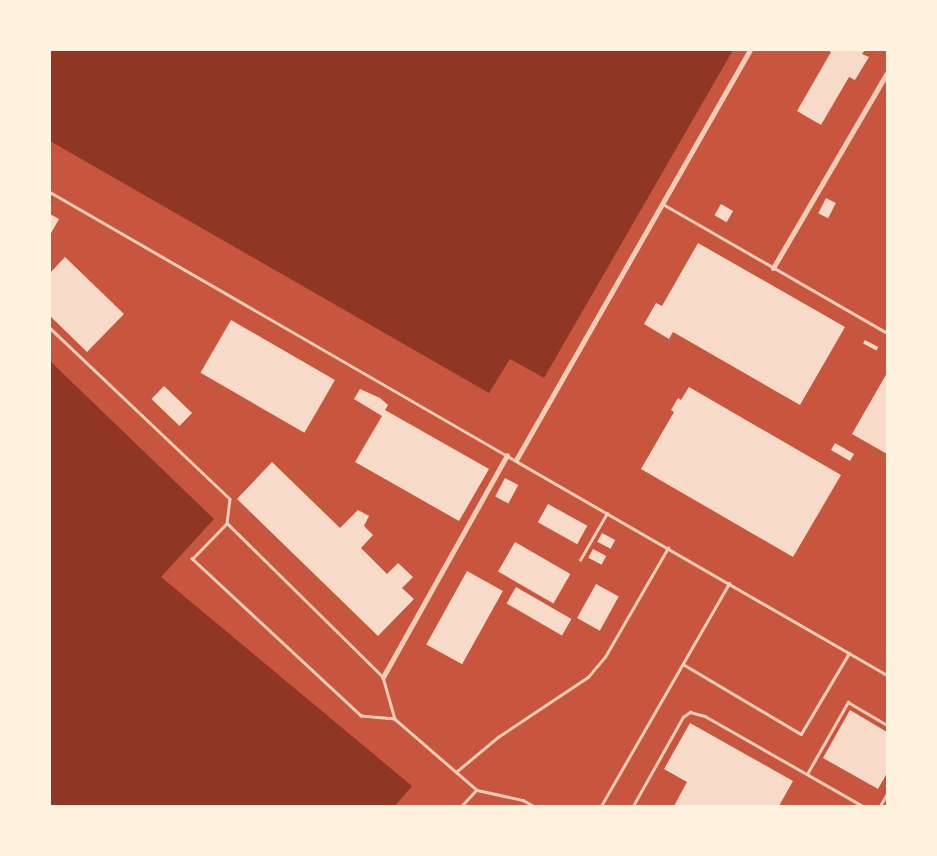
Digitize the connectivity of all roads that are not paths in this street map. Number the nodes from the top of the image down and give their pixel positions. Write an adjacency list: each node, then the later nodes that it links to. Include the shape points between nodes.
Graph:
1 (750, 50): 4 (street)
2 (887, 73): 5 (street)
3 (50, 192): 8 (lane)
4 (662, 204): 5 (lane); 9 (street)
5 (773, 268): 7 (lane)
6 (50, 328): 11 (lane, via 230,499)
7 (887, 333)
8 (507, 455): 9 (lane); 18 (street)
9 (516, 460): 10 (lane)
10 (607, 513): 12 (lane); 13 (lane)
11 (227, 523): 18 (lane); 19 (lane, via 192,559 361,716)
12 (668, 548): 14 (lane); 21 (lane, via 605,657 588,677 498,737)
13 (580, 560)
14 (729, 584): 15 (lane); 16 (lane)
15 (849, 653): 16 (lane, via 801,734); 17 (lane)
16 (683, 664): 27 (lane)
17 (887, 675)
18 (383, 676): 19 (lane)
19 (395, 719): 21 (lane)
20 (887, 725): 22 (lane, via 848,702)
21 (456, 772): 23 (lane)
22 (807, 774): 28 (lane, via 705,716 690,712 683,717); 29 (lane)
23 (477, 790): 25 (lane); 26 (lane, via 523,800)
24 (887, 794): 30 (lane)
25 (462, 806)
26 (534, 806)
27 (601, 806)
28 (633, 806)
29 (863, 806)
30 (880, 806)

